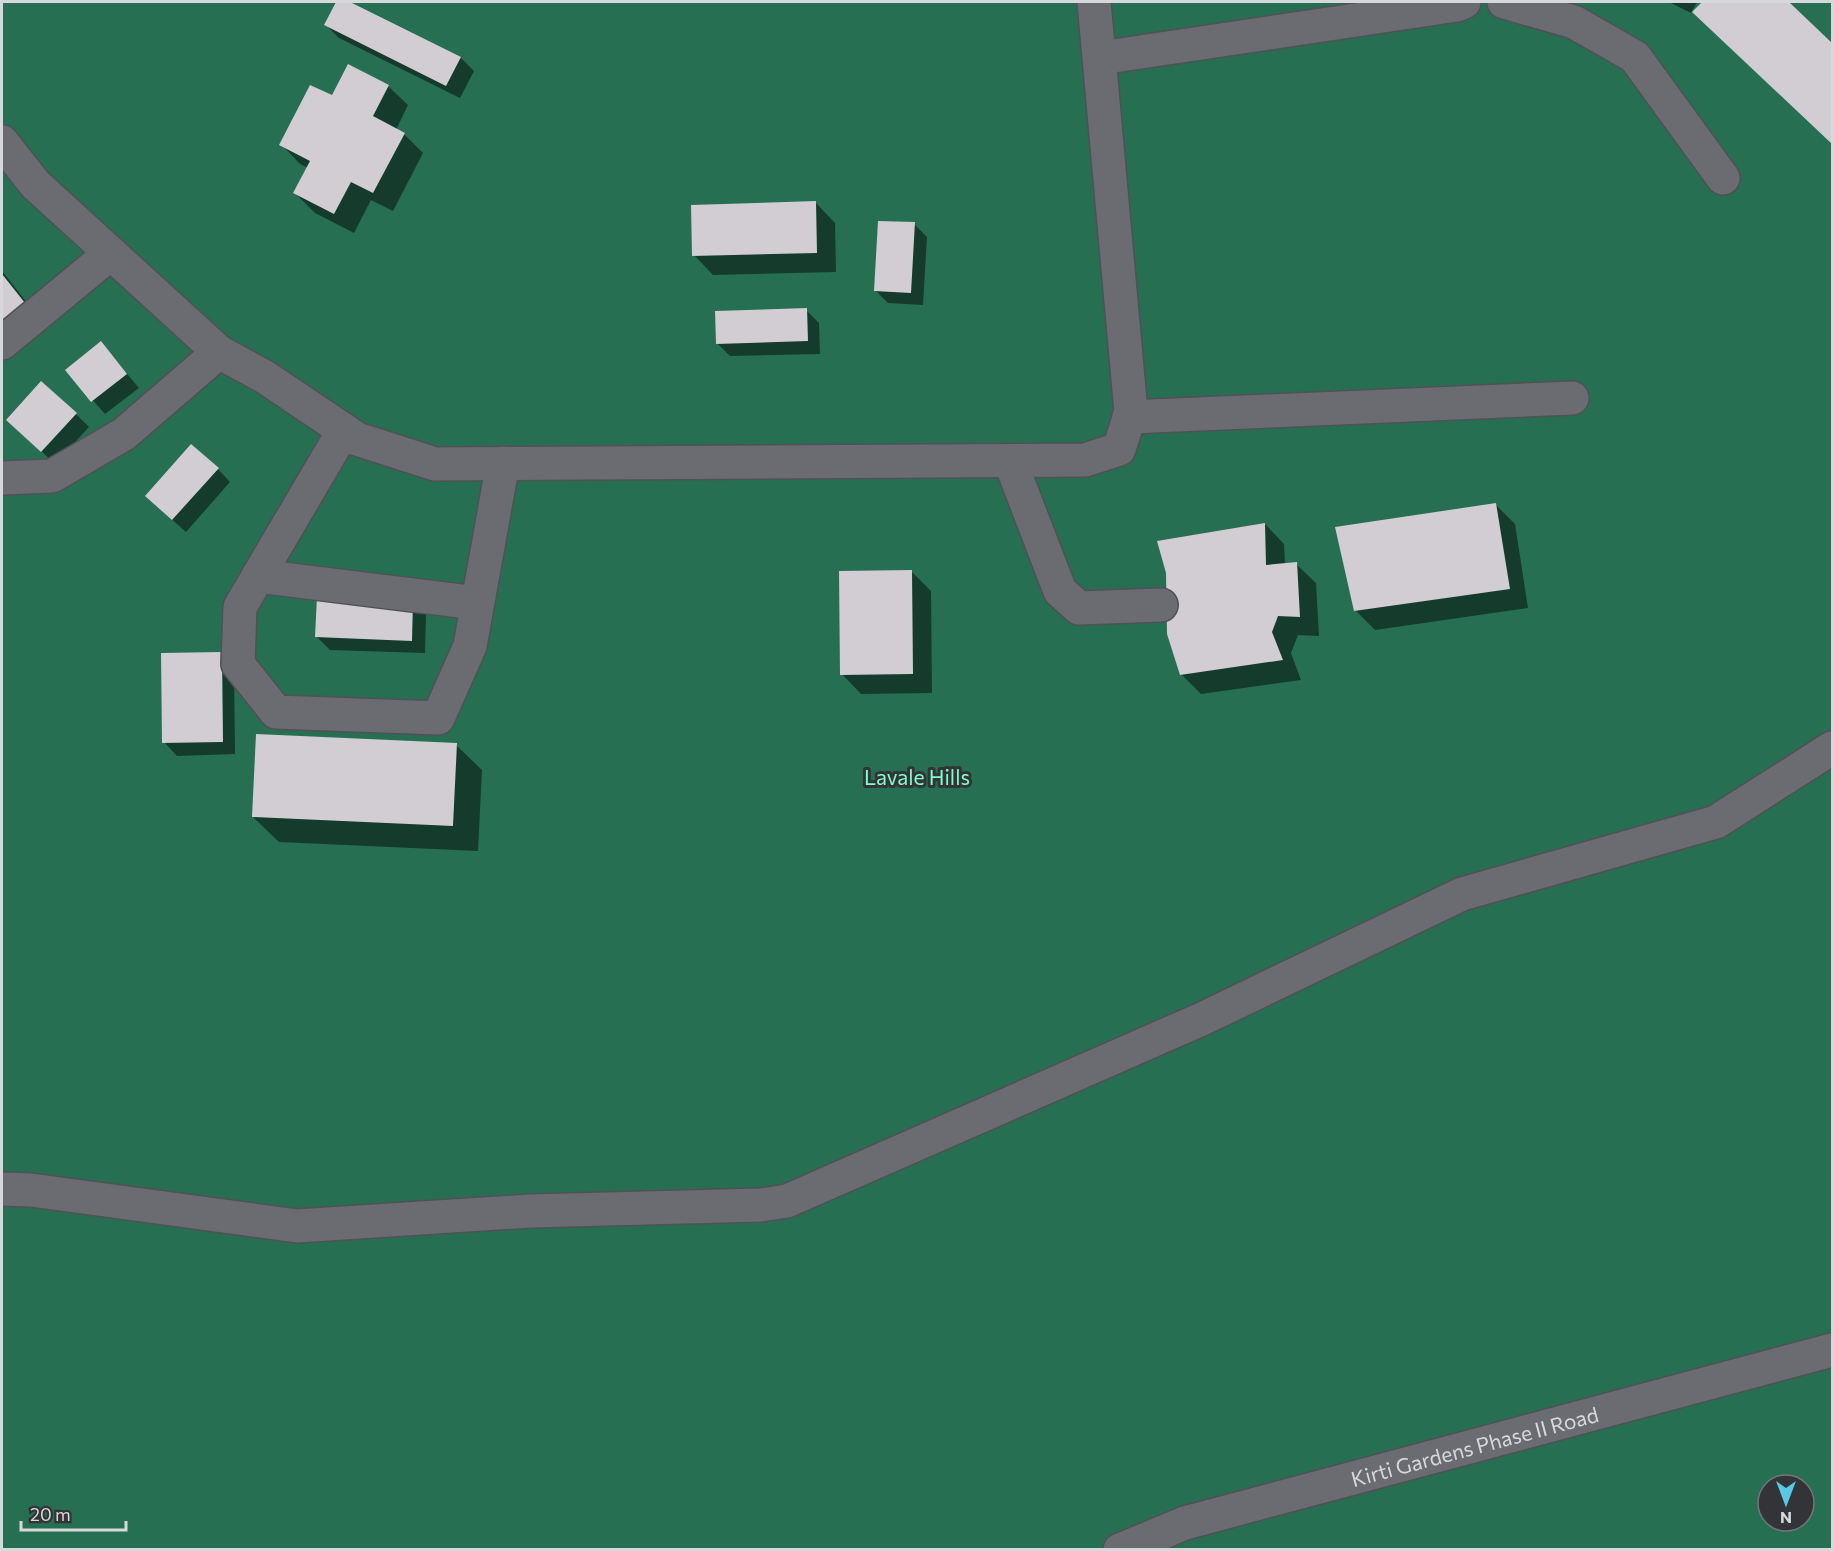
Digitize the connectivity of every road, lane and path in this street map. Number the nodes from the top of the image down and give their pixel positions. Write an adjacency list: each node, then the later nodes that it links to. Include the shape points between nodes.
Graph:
1 (1094, 2): 4 (lane)
2 (1464, 2): 4 (lane)
3 (1504, 2): 6 (lane, via 1574,22 1635,57)
4 (1100, 58): 11 (lane)
5 (2, 142): 7 (lane, via 35,184)
6 (1723, 178)
7 (111, 253): 8 (lane); 9 (lane)
8 (2, 343)
9 (219, 352): 12 (lane, via 265,377); 15 (lane, via 124,434 52,476)
10 (1572, 398): 11 (lane)
11 (1129, 417): 13 (lane, via 1119,448 1085,460)
12 (344, 430): 14 (lane, via 357,439 435,464); 16 (lane)
13 (1010, 461): 14 (lane); 18 (lane, via 1060,591 1079,608)
14 (503, 463): 17 (lane)
15 (2, 478)
16 (258, 576): 17 (lane); 17 (lane, via 240,607 238,664 276,712 438,718 470,646)
17 (477, 603)
18 (1161, 605)
19 (1833, 748): 20 (lane, via 1716,822 1462,894 1202,1018 787,1201 530,1211 297,1226)
20 (2, 1189)
21 (1833, 1350): 22 (lane, Kirti Gardens Phase II Road, via 1185,1523)
22 (1120, 1550)

